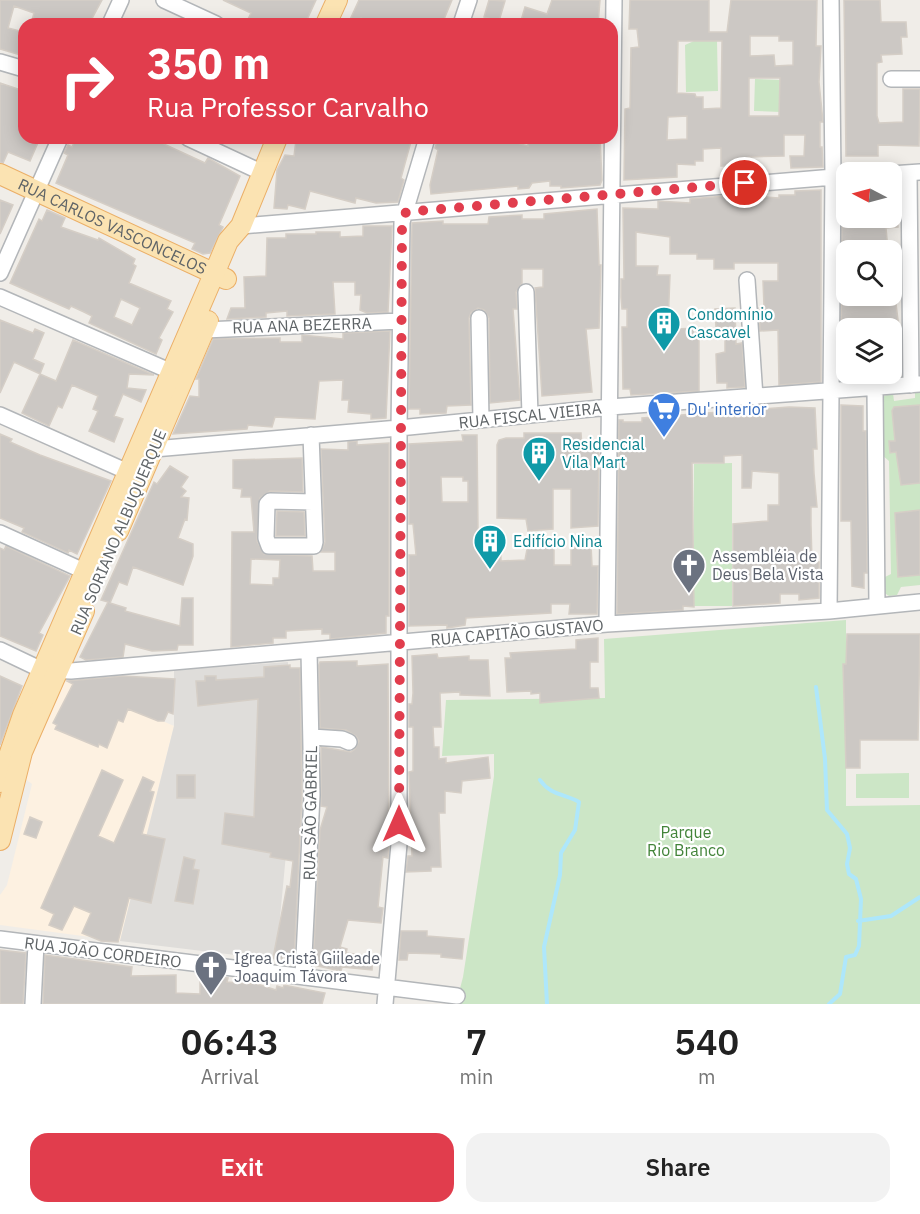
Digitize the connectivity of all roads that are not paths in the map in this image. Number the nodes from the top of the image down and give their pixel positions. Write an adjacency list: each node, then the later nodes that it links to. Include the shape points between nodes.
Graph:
1 (120, 0): 7 (street)
2 (164, 0): 8 (street)
3 (337, 0): 9 (main road)
4 (469, 0): 10 (street)
5 (614, 0): 11 (street)
6 (831, 0): 21 (street)
7 (112, 18)
8 (203, 18)
9 (329, 18)
10 (463, 18)
11 (614, 18)
12 (0, 62): 13 (street)
13 (18, 67)
14 (891, 79): 15 (street)
15 (920, 79)
16 (57, 144): 26 (street)
17 (202, 144): 23 (street)
18 (275, 144): 23 (main road, RUA SORIANO ALBUQUERQUE)
19 (425, 144): 28 (street)
20 (612, 144): 27 (street)
21 (839, 162)
22 (915, 172): 40 (street)
23 (263, 173): 29 (main road, RUA SORIANO ALBUQUERQUE)
24 (0, 174): 26 (main road, RUA CARLOS VASCONCELOS)
25 (836, 176): 27 (street)
26 (36, 191): 31 (street); 32 (main road, RUA CARLOS VASCONCELOS)
27 (612, 193): 28 (street); 44 (street)
28 (406, 212): 29 (street); 37 (street, via 402,222)
29 (241, 226): 32 (main road, RUA SORIANO ALBUQUERQUE, via 228,242)
30 (838, 228): 42 (street)
31 (0, 273)
32 (220, 277): 38 (main road, RUA SORIANO ALBUQUERQUE); 39 (main road, RUA SORIANO ALBUQUERQUE)
33 (747, 279): 43 (street)
34 (526, 292): 46 (street)
35 (0, 297): 39 (street)
36 (479, 318): 47 (street)
37 (400, 321): 38 (street, RUA ANA BEZERRA); 48 (street)
38 (205, 330): 50 (main road, RUA SORIANO ALBUQUERQUE)
39 (172, 372): 50 (main road, RUA SORIANO ALBUQUERQUE)
40 (915, 384): 41 (street, RUA FISCAL VIEIRA)
41 (875, 389): 42 (street, RUA FISCAL VIEIRA); 56 (street)
42 (830, 392): 43 (street, RUA FISCAL VIEIRA); 57 (street)
43 (755, 397): 44 (street, RUA FISCAL VIEIRA)
44 (610, 407): 46 (street, RUA FISCAL VIEIRA); 58 (street)
45 (0, 415): 51 (street)
46 (530, 416): 47 (street, RUA FISCAL VIEIRA)
47 (481, 420): 48 (street, RUA FISCAL VIEIRA)
48 (399, 428): 49 (street, RUA FISCAL VIEIRA); 59 (street)
49 (311, 435): 50 (street, RUA FISCAL VIEIRA); 52 (street)
50 (148, 446): 51 (main road, RUA SORIANO ALBUQUERQUE)
51 (135, 475): 54 (main road, RUA SORIANO ALBUQUERQUE); 62 (main road, RUA SORIANO ALBUQUERQUE)
52 (313, 502)
53 (0, 533): 54 (street)
54 (86, 573): 62 (main road, RUA SORIANO ALBUQUERQUE)
55 (920, 602): 56 (street, RUA CAPITÃO GUSTAVO)
56 (877, 606): 57 (street, RUA CAPITÃO GUSTAVO)
57 (829, 611): 58 (street, RUA CAPITÃO GUSTAVO)
58 (607, 624): 59 (street, RUA CAPITÃO GUSTAVO)
59 (399, 642): 61 (street, RUA CAPITÃO GUSTAVO); 70 (street, via 399,844)
60 (0, 650): 62 (street)
61 (309, 651): 62 (street, RUA CAPITÃO GUSTAVO); 63 (street, RUA SÃO GABRIEL)
62 (50, 671): 65 (main road, RUA SORIANO ALBUQUERQUE)
63 (312, 737): 64 (street); 69 (street, RUA SÃO GABRIEL, via 311,853)
64 (349, 742)
65 (7, 774): 66 (main road, RUA SORIANO ALBUQUERQUE)
66 (0, 840)
67 (0, 939): 68 (street, RUA JOÃO CORDEIRO)
68 (36, 944): 69 (street, RUA JOÃO CORDEIRO); 72 (street)
69 (303, 976): 70 (street, RUA JOÃO CORDEIRO)
70 (386, 986): 71 (street, RUA JOÃO CORDEIRO); 73 (street)
71 (457, 996)
72 (33, 1004)
73 (385, 1004)

